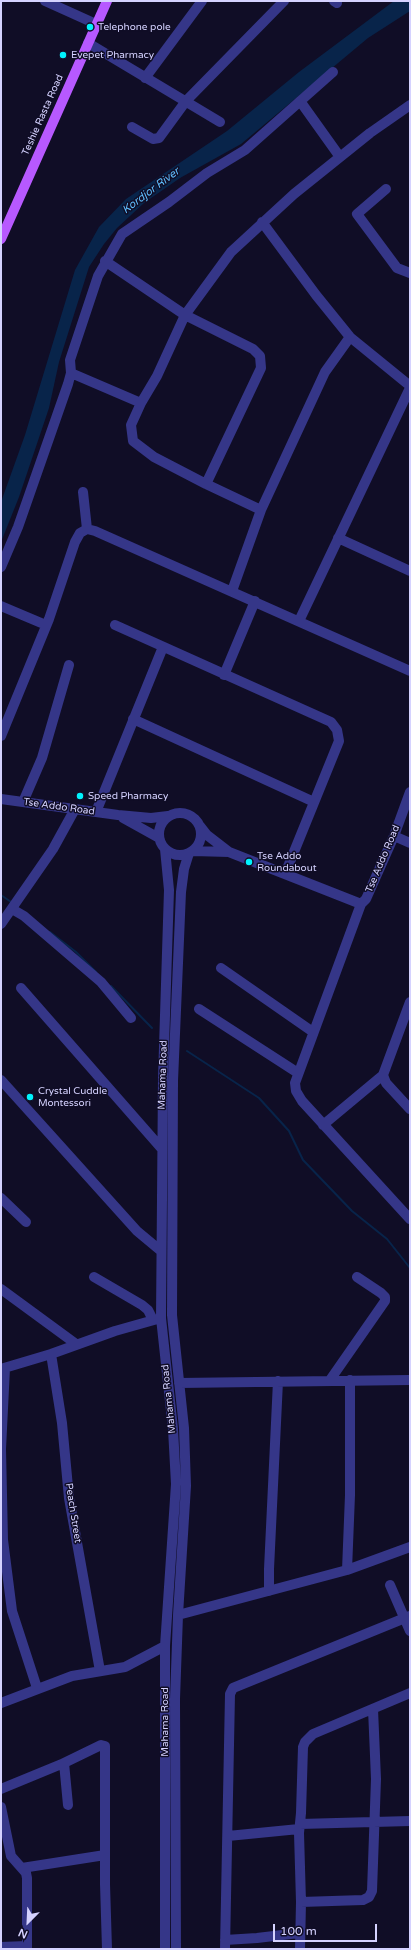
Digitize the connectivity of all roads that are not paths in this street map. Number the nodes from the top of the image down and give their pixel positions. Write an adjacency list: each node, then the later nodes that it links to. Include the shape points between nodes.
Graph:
1 (45, 1): 5 (street)
2 (107, 1): 5 (main road, Teshie Rasta Road)
3 (202, 1): 8 (street)
4 (284, 1): 9 (street)
5 (96, 24): 6 (main road, Teshie Rasta Road)
6 (88, 43): 8 (street); 17 (main road, Teshie Rasta Road)
7 (333, 72): 10 (street)
8 (145, 78): 9 (street)
9 (186, 101): 12 (street); 13 (street, via 157,139)
10 (300, 101): 14 (street); 18 (street, via 245,150 207,173 122,234)
11 (410, 105): 14 (street)
12 (220, 122)
13 (132, 127)
14 (340, 157): 16 (street)
15 (386, 189): 19 (street, via 357,214 397,268)
16 (262, 222): 20 (street, via 231,252); 21 (street, via 316,296)
17 (1, 239)
18 (105, 261): 20 (street); 22 (street, via 70,360)
19 (410, 273)
20 (185, 315): 24 (street, via 157,376); 25 (street, via 253,349 260,356 261,368)
21 (350, 336): 23 (street); 27 (street, via 325,372)
22 (71, 373): 24 (street); 30 (street, via 18,527)
23 (410, 387): 29 (street)
24 (141, 403): 25 (street, via 130,425 133,441 154,456)
25 (206, 484): 27 (street)
26 (84, 492): 28 (street)
27 (261, 510): 32 (street)
28 (87, 529): 32 (street); 36 (street, via 80,533 75,542)
29 (338, 538): 31 (street); 35 (street)
30 (1, 567)
31 (410, 571)
32 (232, 591): 33 (street)
33 (255, 601): 35 (street); 41 (street)
34 (1, 606): 36 (street)
35 (299, 621): 40 (street)
36 (46, 625): 43 (street)
37 (114, 625): 38 (street)
38 (163, 647): 41 (street); 42 (street)
39 (69, 665): 46 (street, via 42,758)
40 (410, 671)
41 (224, 675): 47 (street, via 331,722 337,730 339,741)
42 (133, 719): 47 (street); 49 (street)
43 (1, 736)
44 (410, 792): 53 (street, Tse Addo Road)
45 (1, 799): 46 (street, Tse Addo Road)
46 (23, 802): 48 (street, Tse Addo Road)
47 (314, 802): 59 (street)
48 (75, 809): 49 (street, Tse Addo Road); 61 (street, via 53,848)
49 (96, 812): 50 (street, Tse Addo Road)
50 (118, 816): 51 (street, Tse Addo Road); 54 (street, Tse Addo Road)
51 (168, 816): 52 (street, via 175,813 190,815); 54 (street, via 161,826)
52 (200, 826): 57 (street, via 201,840); 58 (street, Tse Addo Road, via 207,835)
53 (394, 836): 55 (street); 60 (street, Tse Addo Road, via 366,899)
54 (159, 838): 56 (street)
55 (410, 843)
56 (165, 849): 57 (street, via 181,855); 74 (street, Mahama Road, via 169,890)
57 (191, 852): 58 (street, Tse Addo Road); 90 (street, Mahama Road, via 184,869 181,892 173,1081 172,1315)
58 (229, 852): 59 (street, Tse Addo Road)
59 (285, 874): 60 (street, Tse Addo Road)
60 (361, 904): 68 (street)
61 (12, 908): 62 (street); 67 (street, via 101,982)
62 (1, 924)
63 (221, 968): 68 (street)
64 (21, 988): 74 (street)
65 (410, 1002): 70 (street)
66 (200, 1009): 69 (street)
67 (131, 1018)
68 (313, 1032): 69 (street)
69 (298, 1074): 73 (street, via 296,1091)
70 (383, 1075): 72 (street, via 386,1083); 73 (street)
71 (1, 1080): 78 (street, via 137,1231)
72 (410, 1109)
73 (323, 1125): 76 (street)
74 (162, 1149): 78 (street, Mahama Road)
75 (1, 1198): 77 (street)
76 (410, 1219)
77 (26, 1222)
78 (161, 1251): 82 (street, Mahama Road)
79 (94, 1277): 82 (street, via 142,1305)
80 (356, 1277): 86 (street, via 381,1293 385,1301)
81 (1, 1289): 83 (street)
82 (157, 1319): 83 (street); 100 (street, Mahama Road, via 173,1429 176,1484)
83 (76, 1344): 84 (street)
84 (51, 1354): 85 (street); 101 (street, Peach Street, via 70,1498)
85 (3, 1369): 91 (street)
86 (330, 1380): 87 (street); 89 (street)
87 (350, 1380): 88 (street); 94 (street)
88 (410, 1380)
89 (278, 1381): 90 (street); 96 (street)
90 (180, 1383): 97 (street, Mahama Road, via 186,1486)
91 (1, 1450): 92 (street)
92 (2, 1541): 102 (street, via 12,1611)
93 (410, 1547): 94 (street)
94 (347, 1570): 96 (street)
95 (390, 1585): 98 (street)
96 (270, 1591): 97 (street)
97 (178, 1615): 123 (street, Mahama Road, via 175,1699)
98 (407, 1617): 99 (street); 113 (street, via 233,1688 230,1694)
99 (410, 1631)
100 (166, 1646): 101 (street, via 125,1667); 122 (street, Mahama Road)
101 (100, 1671): 102 (street, via 72,1676)
102 (37, 1688): 104 (street)
103 (410, 1693): 105 (street)
104 (1, 1703)
105 (372, 1709): 111 (street, via 376,1779); 112 (street, via 313,1734 305,1742 302,1754)
106 (64, 1763): 107 (street); 108 (street); 114 (street, via 101,1745 105,1746)
107 (1, 1789)
108 (68, 1805)
109 (1, 1807): 115 (street, via 10,1852)
110 (410, 1821): 111 (street)
111 (373, 1822): 112 (street); 116 (street, via 374,1884 369,1897 363,1900)
112 (299, 1826): 113 (street); 116 (street)
113 (228, 1836): 118 (street)
114 (105, 1855): 115 (street); 121 (street)
115 (22, 1868): 120 (street, via 27,1878)
116 (301, 1902): 117 (street)
117 (299, 1933): 118 (street); 124 (street)
118 (225, 1944)
119 (1, 1947): 120 (street)
120 (27, 1948)
121 (107, 1949)
122 (165, 1949)
123 (176, 1949)
124 (300, 1949)

